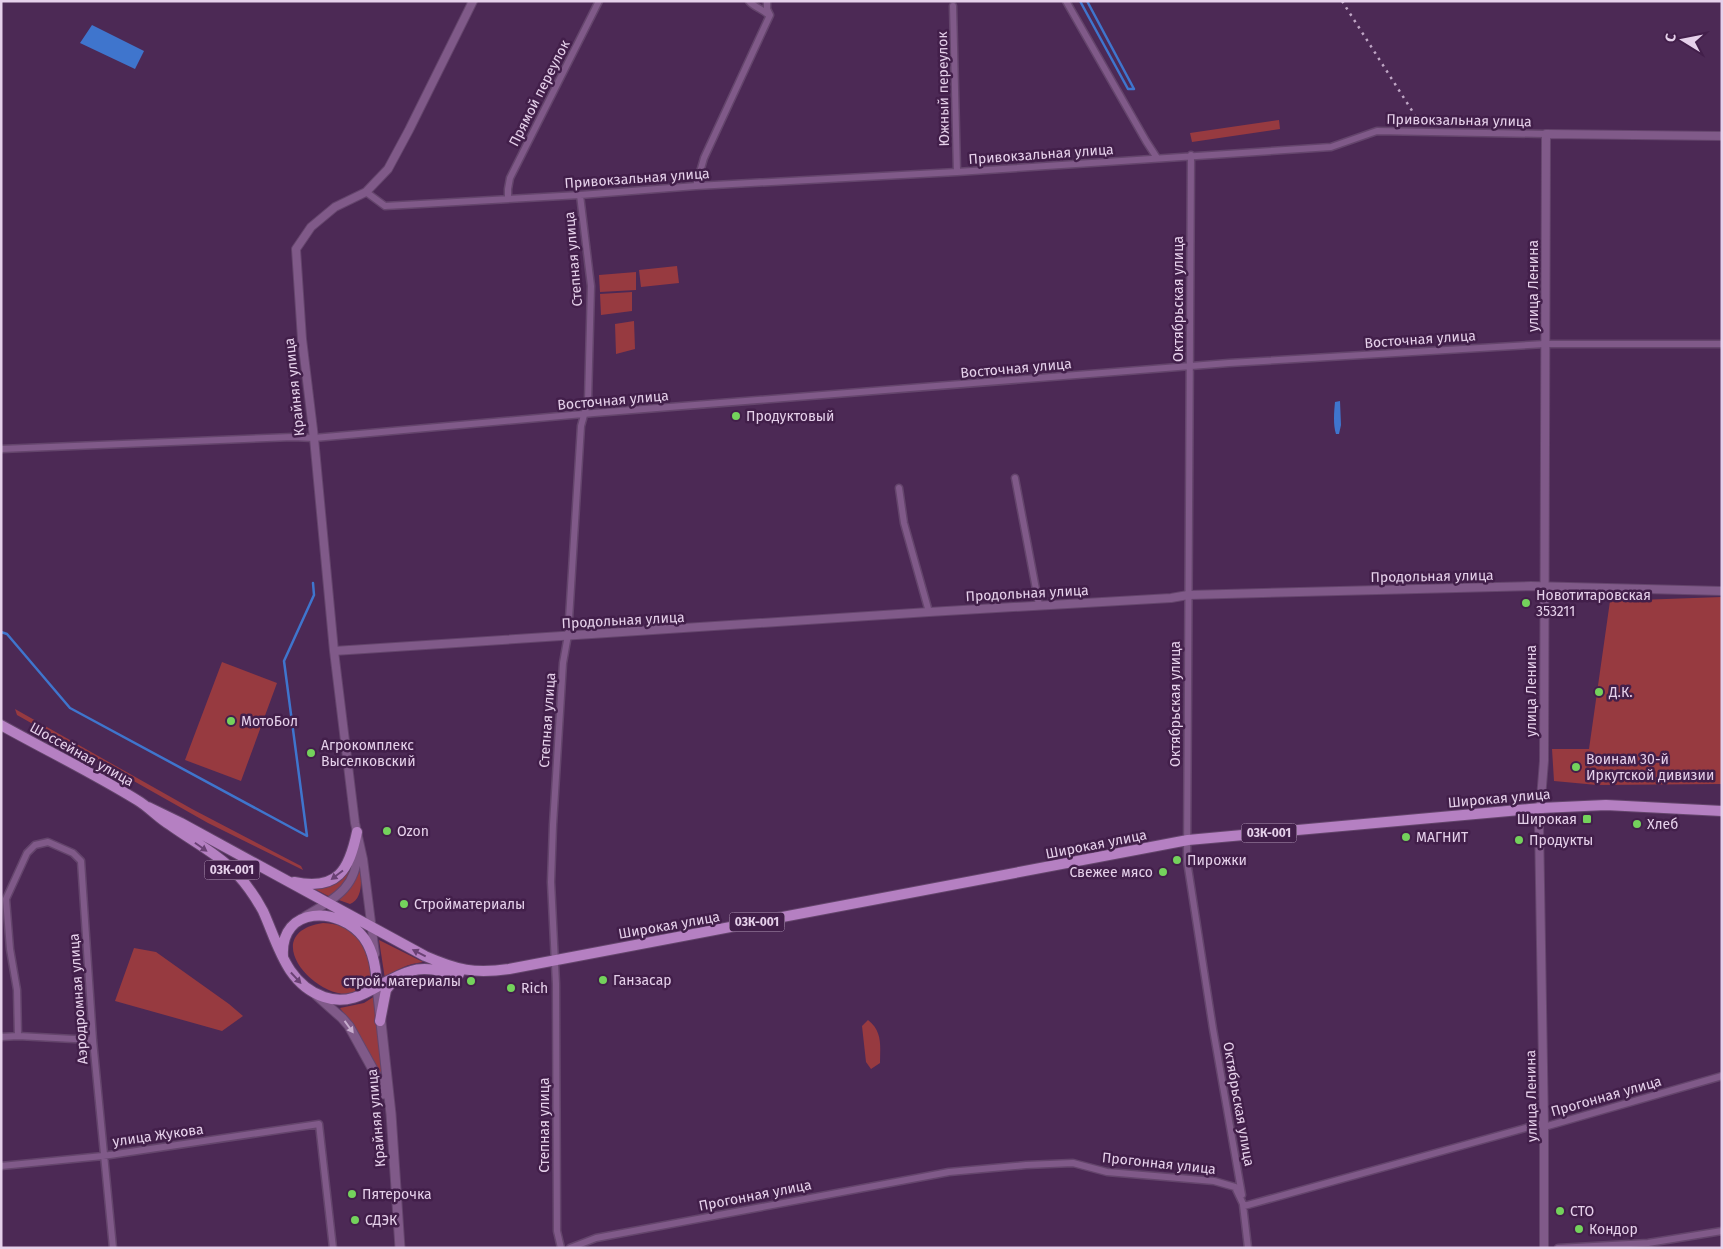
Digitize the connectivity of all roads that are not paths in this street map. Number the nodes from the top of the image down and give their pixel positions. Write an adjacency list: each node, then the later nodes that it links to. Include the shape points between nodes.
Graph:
1 (473, 1): 14 (street, Крайняя улица, via 388,169)
2 (599, 1): 16 (street, Прямой переулок, via 510,178)
3 (749, 1): 7 (street)
4 (768, 1): 7 (street)
5 (1066, 1): 11 (street)
6 (953, 6): 12 (street, Южный переулок)
7 (770, 15): 13 (street, via 704,158)
8 (1546, 134): 9 (street, Привокзальная улица); 10 (street, Привокзальная улица, via 1377,131 1331,147); 17 (street, улица Ленина)
9 (1722, 136)
10 (1191, 155): 11 (street, Привокзальная улица); 19 (street, Октябрьская улица)
11 (1157, 158): 12 (street, Привокзальная улица)
12 (957, 172): 13 (street, Привокзальная улица)
13 (696, 186): 15 (street, Привокзальная улица)
14 (366, 192): 16 (street, Привокзальная улица, via 384,206); 21 (street, Крайняя улица, via 334,207 311,227 296,249 302,339)
15 (580, 195): 16 (street, Привокзальная улица); 20 (street, Степная улица, via 591,286 588,402)
16 (508, 199)
17 (1545, 344): 18 (street, Восточная улица); 19 (street, Восточная улица); 25 (street, улица Ленина)
18 (1722, 344)
19 (1190, 367): 20 (street, Восточная улица); 27 (street, Октябрьская улица)
20 (584, 415): 21 (street, Восточная улица); 30 (street, Степная улица)
21 (314, 438): 22 (street, Восточная улица); 31 (street, Крайняя улица)
22 (1, 450)
23 (1016, 478): 28 (street)
24 (899, 488): 29 (street, via 904,523)
25 (1544, 587): 26 (street, Продольная улица); 27 (street, Продольная улица); 34 (street, улица Ленина, via 1544,761)
26 (1722, 591)
27 (1188, 595): 28 (street, Продольная улица); 37 (street, Октябрьская улица)
28 (1039, 605): 29 (street, Продольная улица)
29 (929, 612): 30 (street, Продольная улица)
30 (568, 635): 31 (street, Продольная улица); 46 (street, Степная улица, via 563,663 553,825)
31 (334, 651): 36 (street, Крайняя улица)
32 (1, 725): 33 (main road, Шоссейная улица / 03К-001)
33 (148, 807): 38 (main road, 03К-001); 45 (main road, 03К-001, one-way to 45, via 236,873 253,894)
34 (1540, 808): 35 (main road, Широкая улица / 03К-001, via 1606,805); 37 (main road, Широкая улица / 03К-001); 58 (street, улица Ленина)
35 (1722, 810)
36 (357, 832): 38 (main road, 03К-001, one-way to 38, via 350,860 335,877 317,884); 40 (street, via 358,857 352,880); 44 (street)
37 (1188, 840): 46 (main road, Широкая улица / 03К-001); 61 (street, Октябрьская улица, via 1187,861)
38 (285, 880): 40 (main road, 03К-001)
39 (4, 897): 53 (street, via 17,990); 55 (street, Аэродромная улица, via 27,853 35,845 48,842 73,853 81,861)
40 (326, 903): 42 (main road, 03К-001); 43 (street)
41 (334, 918): 42 (main road); 43 (main road, via 313,914); 47 (main road, via 355,927 366,940)
42 (356, 919): 44 (main road, 03К-001)
43 (296, 922): 45 (main road, via 285,936)
44 (373, 929): 47 (street); 48 (main road, 03К-001, one-way to 44, via 459,969 437,961)
45 (283, 959): 51 (main road, 03К-001, one-way to 51, via 297,980)
46 (554, 960): 48 (main road, Широкая улица / 03К-001); 66 (street, Степная улица, via 557,1231)
47 (376, 971): 50 (main road)
48 (482, 972): 49 (main road, 03К-001, via 466,975 412,970)
49 (398, 975): 50 (main road, 03К-001); 52 (main road, via 386,990)
50 (377, 986): 51 (main road, 03К-001, via 361,997 343,1001); 52 (main road, Крайняя улица)
51 (314, 993): 57 (main road, 03К-001, one-way to 57, via 342,1018 354,1034 381,1084)
52 (380, 1021): 57 (main road, Крайняя улица)
53 (18, 1036): 54 (street); 55 (street)
54 (1, 1037)
55 (93, 1040): 59 (street, Аэродромная улица)
56 (1722, 1076): 58 (street, Прогонная улица)
57 (390, 1114): 65 (main road, Крайняя улица)
58 (1544, 1127): 61 (street, Прогонная улица, via 1540,1124); 69 (street, улица Ленина)
59 (103, 1156): 60 (street, улица Жукова); 63 (street, Аэродромная улица); 64 (street, улица Жукова, via 319,1124)
60 (1, 1166)
61 (1244, 1206): 67 (street, Прогонная улица, via 1235,1187 1214,1181 1107,1172 1073,1163 1026,1165 949,1172 596,1238); 68 (street, Октябрьская улица)
62 (1722, 1231): 70 (street, via 1648,1243)
63 (113, 1248)
64 (333, 1248)
65 (400, 1248)
66 (561, 1248)
67 (570, 1248)
68 (1248, 1248)
69 (1544, 1248)
70 (1558, 1248)

